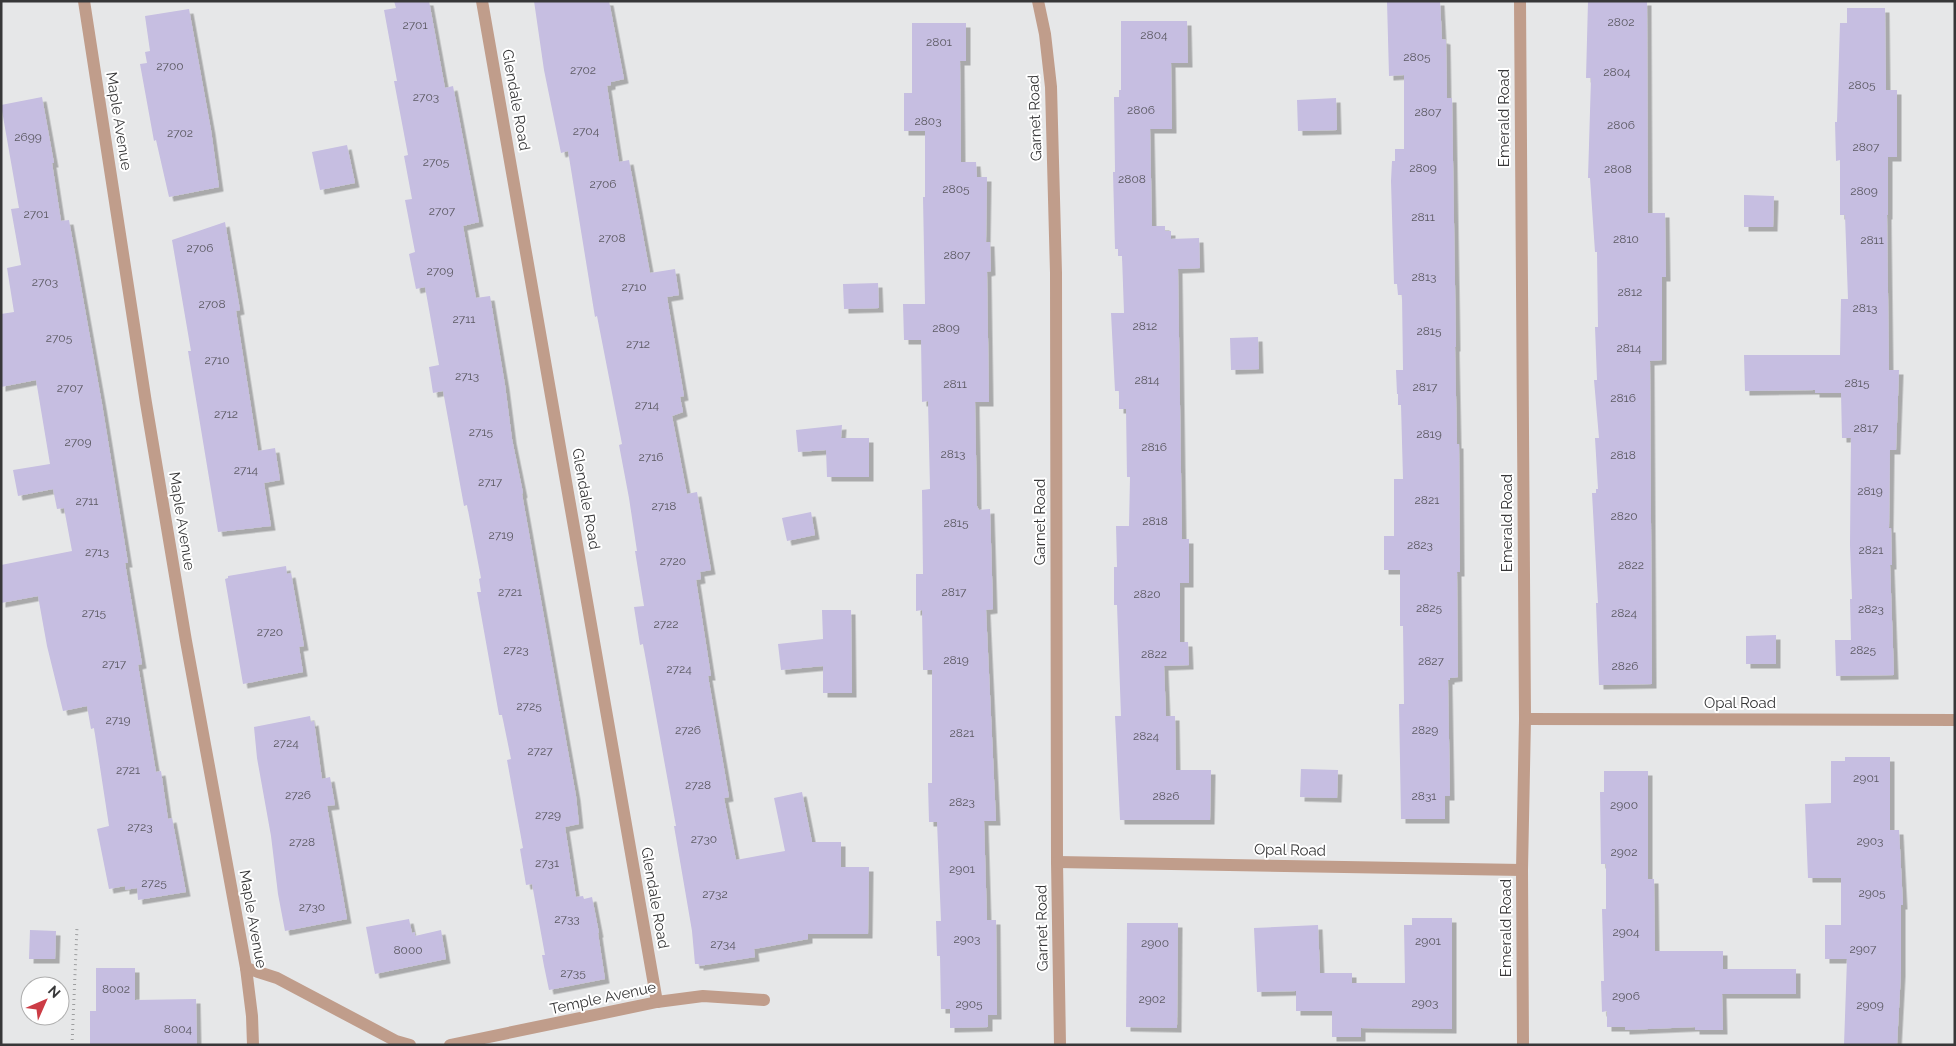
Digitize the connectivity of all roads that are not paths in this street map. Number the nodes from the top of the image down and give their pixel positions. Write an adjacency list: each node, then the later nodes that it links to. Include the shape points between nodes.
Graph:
1 (84, 1): 9 (street, Maple Avenue, via 146,403)
2 (482, 1): 11 (street, Glendale Road)
3 (1038, 1): 7 (street, Garnet Road, via 1051,87 1056,273)
4 (1520, 1): 5 (street, Emerald Road)
5 (1525, 719): 6 (street, Opal Road); 8 (street, Emerald Road)
6 (1955, 720)
7 (1057, 862): 8 (street, Opal Road); 15 (street, Garnet Road)
8 (1522, 870): 16 (street, Emerald Road)
9 (246, 968): 12 (street, Maple Avenue); 13 (street, via 278,978 396,1041)
10 (764, 1000): 11 (street, Temple Avenue, via 703,996)
11 (657, 1002): 14 (street, Temple Avenue)
12 (253, 1045)
13 (410, 1045)
14 (450, 1045)
15 (1060, 1045)
16 (1524, 1045)

